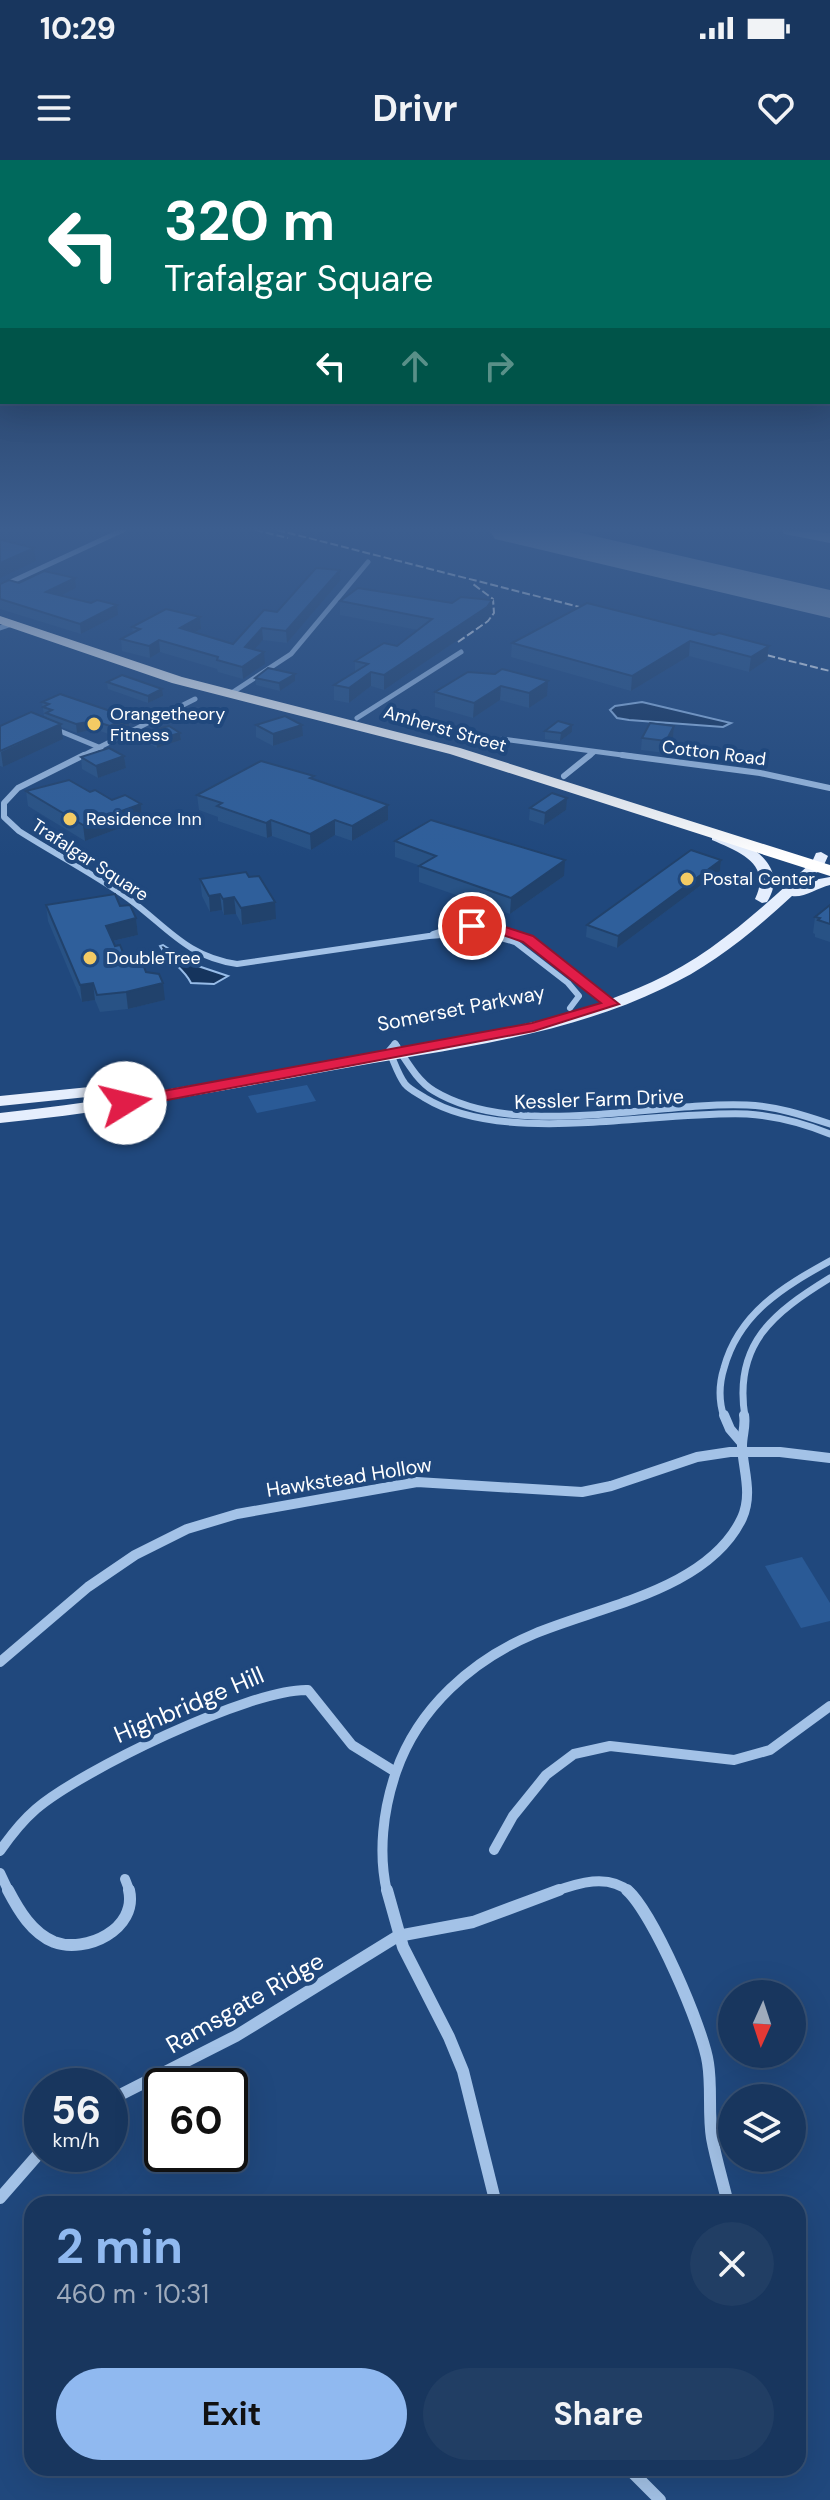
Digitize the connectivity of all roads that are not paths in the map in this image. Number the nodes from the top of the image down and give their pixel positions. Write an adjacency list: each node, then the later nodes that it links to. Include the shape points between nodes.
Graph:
1 (54, 639): 5 (highway, Amherst Street)
2 (61, 639): 6 (highway, Amherst Street)
3 (303, 639): 6 (street, via 291,654)
4 (461, 652): 8 (street)
5 (167, 677): 6 (highway, Amherst Street); 7 (highway)
6 (233, 692): 7 (highway, via 213,700); 8 (highway, Amherst Street); 15 (highway, Amherst Street, via 442,747)
7 (195, 699): 11 (street, Trafalgar Square)
8 (357, 718): 13 (highway, Amherst Street)
9 (51, 728): 11 (street)
10 (502, 739): 12 (street, Cotton Road)
11 (101, 748): 20 (street, Trafalgar Square, via 13,791 4,803 4,817 128,899 197,954 237,964)
12 (594, 752): 13 (street); 14 (street, Cotton Road, via 760,773)
13 (564, 776): 16 (highway, Amherst Street)
14 (830, 788)
15 (710, 834): 16 (highway, Amherst Street); 18 (main road, via 745,850 763,866 769,881)
16 (820, 863): 18 (main road, Somerset Parkway); 19 (main road, Somerset Parkway)
17 (830, 881): 19 (main road, via 810,885)
18 (762, 899): 21 (main road, Somerset Parkway, via 694,953)
19 (778, 903): 21 (main road, Somerset Parkway, via 691,968)
20 (429, 936): 21 (street, Trafalgar Square, via 472,926 515,933); 22 (street, Trafalgar Square, via 480,932 510,939 575,989 579,1000)
21 (607, 1001): 22 (main road, Somerset Parkway); 23 (main road, Somerset Parkway, via 548,1024)
22 (570, 1008): 23 (main road, Somerset Parkway)
23 (395, 1050): 24 (main road, Somerset Parkway, via 211,1078); 25 (main road, Somerset Parkway); 27 (street, Kessler Farm Drive, via 435,1092 490,1112 529,1115 749,1105); 29 (street, Kessler Farm Drive, via 399,1074 410,1088 436,1105 480,1119 534,1124 740,1114 779,1117)
24 (0, 1101)
25 (102, 1106): 26 (main road, Somerset Parkway); 28 (main road)
26 (0, 1118)
27 (830, 1124)
28 (0, 1125)
29 (830, 1134)
30 (830, 1261): 32 (street, via 756,1310 733,1346 721,1378 720,1399 726,1428)
31 (830, 1278): 32 (street, via 779,1311 757,1335 740,1388)
32 (743, 1446): 33 (street); 34 (street, Hawkstead Hollow, via 588,1491 414,1482 267,1507 202,1524 141,1551 85,1588); 36 (street, via 747,1505 723,1544 674,1579 531,1636 478,1664 433,1705)
33 (830, 1458)
34 (0, 1662)
35 (830, 1706): 37 (street, via 770,1750 734,1760 610,1746 574,1754 546,1775)
36 (394, 1771): 38 (street, Highbridge Hill, via 339,1733 308,1690 276,1691 120,1756 22,1821); 41 (street, via 383,1812 382,1867)
37 (494, 1850)
38 (0, 1851)
39 (0, 1873): 40 (street, via 14,1902 37,1930 71,1946 92,1943 127,1918 132,1900)
40 (125, 1879)
41 (398, 1936): 42 (street, Ramsgate Ridge, via 236,2036); 44 (street, via 455,2049); 45 (street, via 481,1919 580,1884 600,1880 621,1885 647,1916 708,2061 712,2137)
42 (128, 2091)
43 (24, 2171): 46 (street)
44 (494, 2196)
45 (726, 2196)
46 (0, 2198)
47 (636, 2476): 48 (street)
48 (660, 2500)

